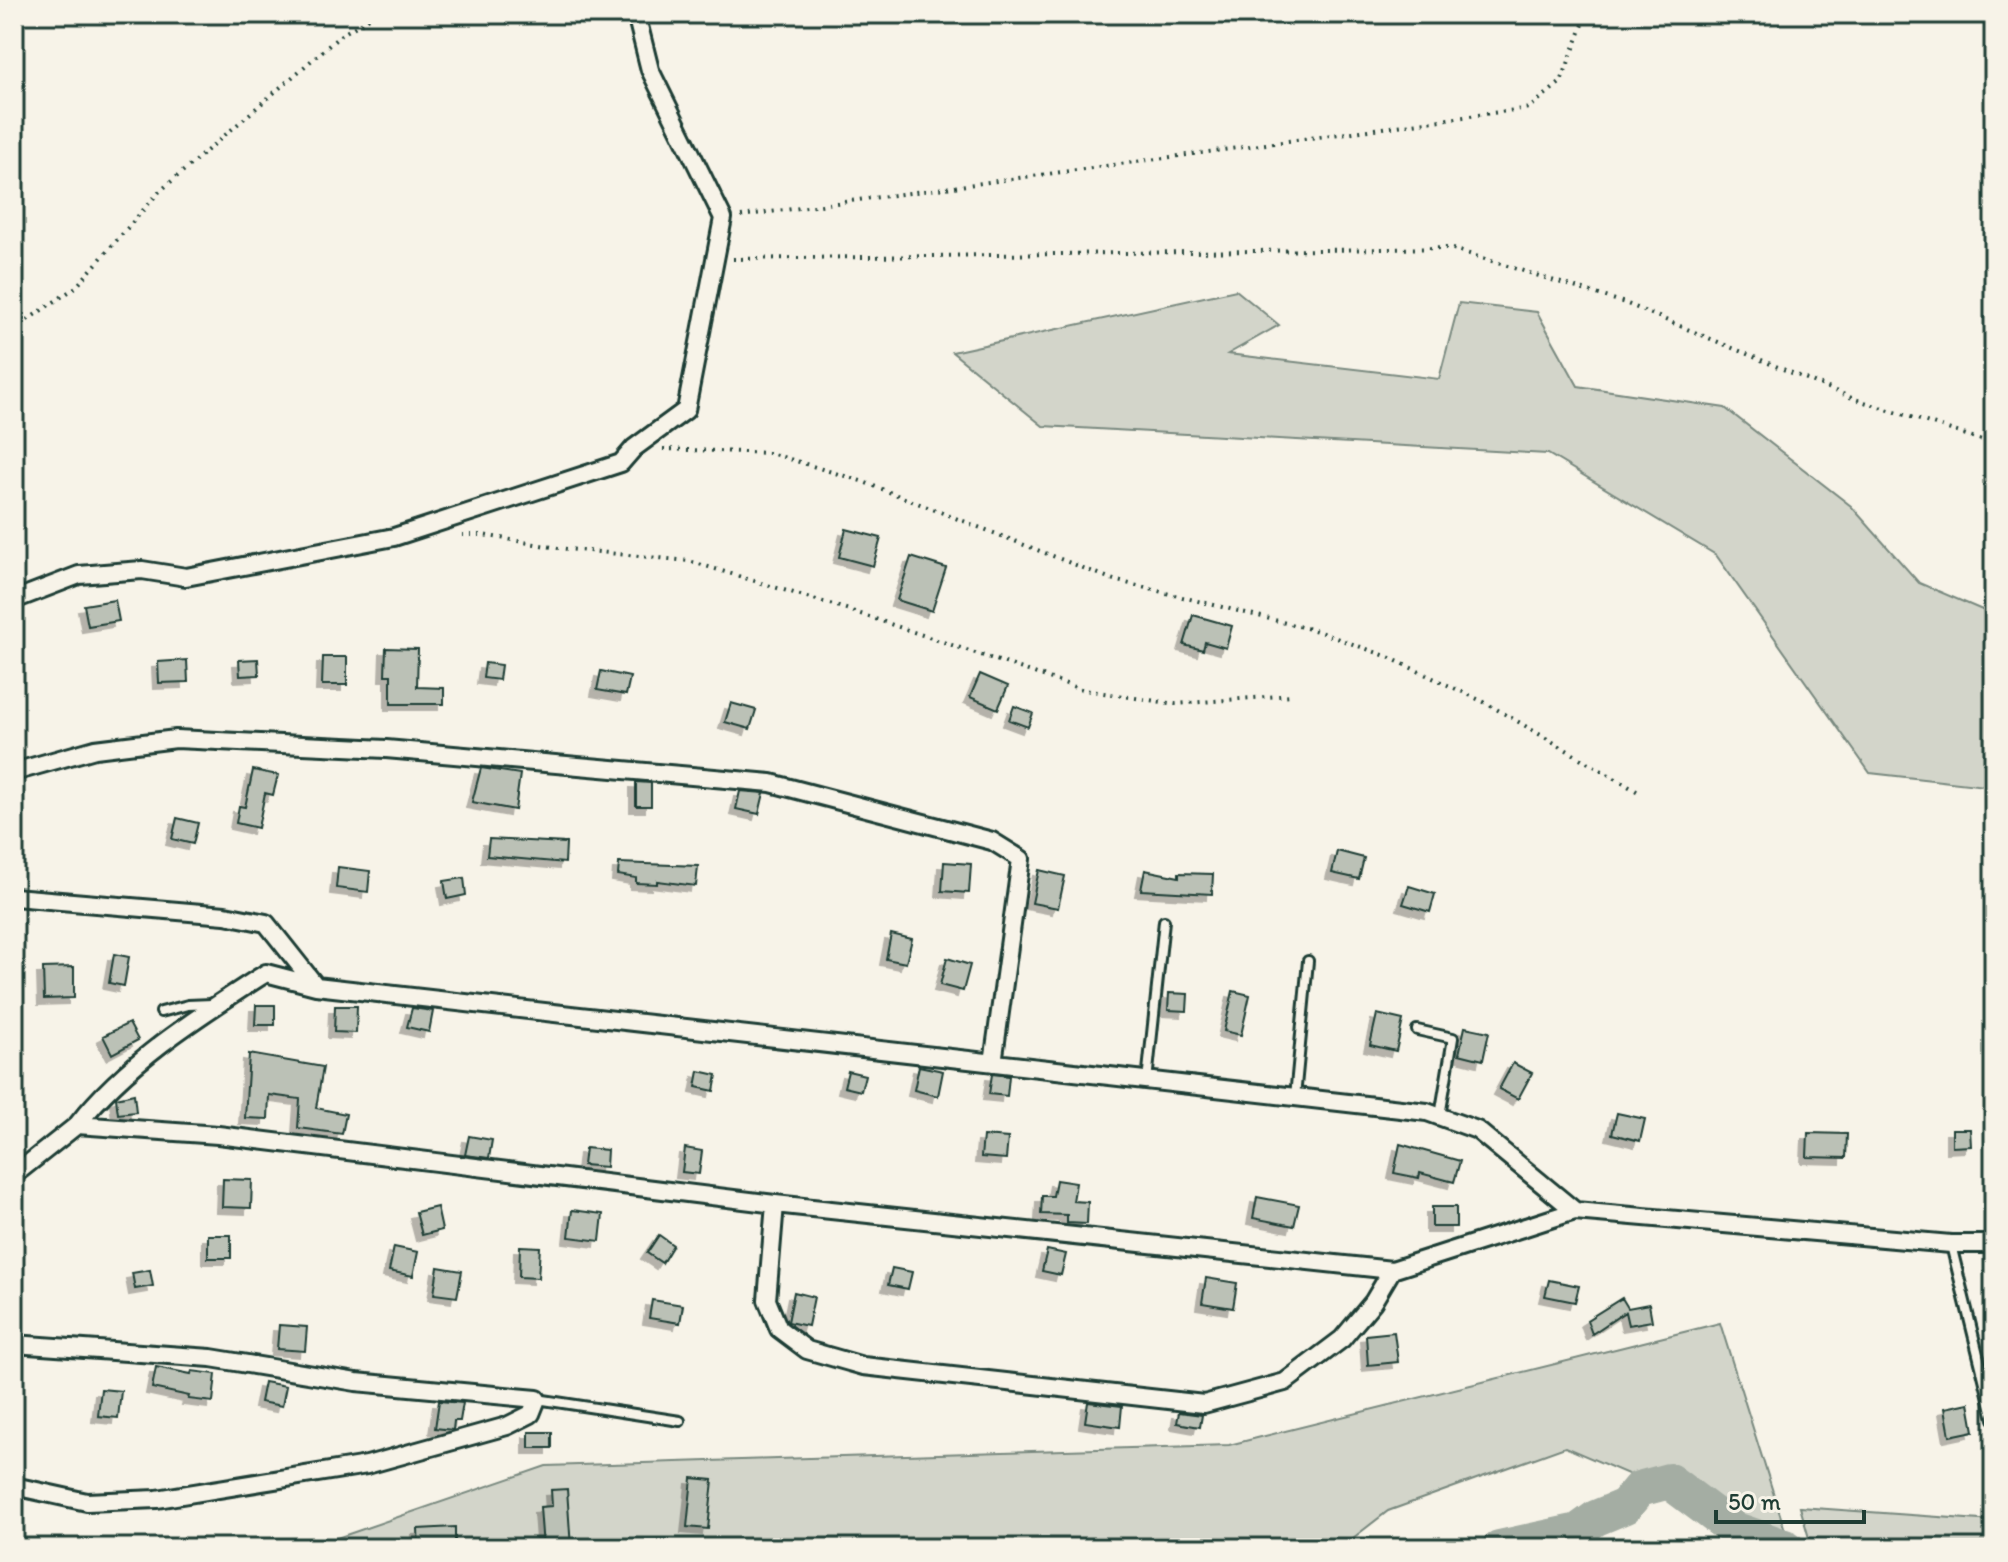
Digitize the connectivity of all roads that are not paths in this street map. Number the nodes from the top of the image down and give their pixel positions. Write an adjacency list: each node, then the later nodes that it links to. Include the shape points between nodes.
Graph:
1 (636, 14): 2 (street, via 650,70 723,218 686,410 621,463 394,537 186,577 142,570 79,575)
2 (14, 600)
3 (14, 772): 11 (street, via 95,749 176,739 386,749 771,783 992,841 1021,859)
4 (14, 897): 7 (street, via 266,923)
5 (1164, 921): 12 (lane)
6 (1308, 961): 13 (lane)
7 (316, 986): 8 (street, via 266,973); 11 (street)
8 (218, 1004): 9 (lane); 15 (street, via 166,1040 99,1098)
9 (161, 1012)
10 (1417, 1030): 14 (lane, via 1453,1038)
11 (993, 1063): 12 (street)
12 (1147, 1081): 13 (street)
13 (1295, 1097): 14 (street)
14 (1440, 1117): 18 (street, via 1477,1130)
15 (77, 1125): 16 (street); 17 (street, via 218,1135)
16 (14, 1175)
17 (775, 1204): 21 (street); 21 (street, via 767,1300 779,1329 807,1350 863,1366 1204,1404 1285,1382 1342,1339)
18 (1575, 1211): 19 (street); 21 (street)
19 (1951, 1244): 20 (street); 24 (lane)
20 (1994, 1244)
21 (1392, 1270)
22 (14, 1344): 23 (street, via 211,1358 356,1382)
23 (537, 1399): 25 (lane); 26 (street, via 531,1414 507,1426 367,1465 157,1499 87,1502)
24 (1994, 1419)
25 (680, 1421)
26 (14, 1486)

